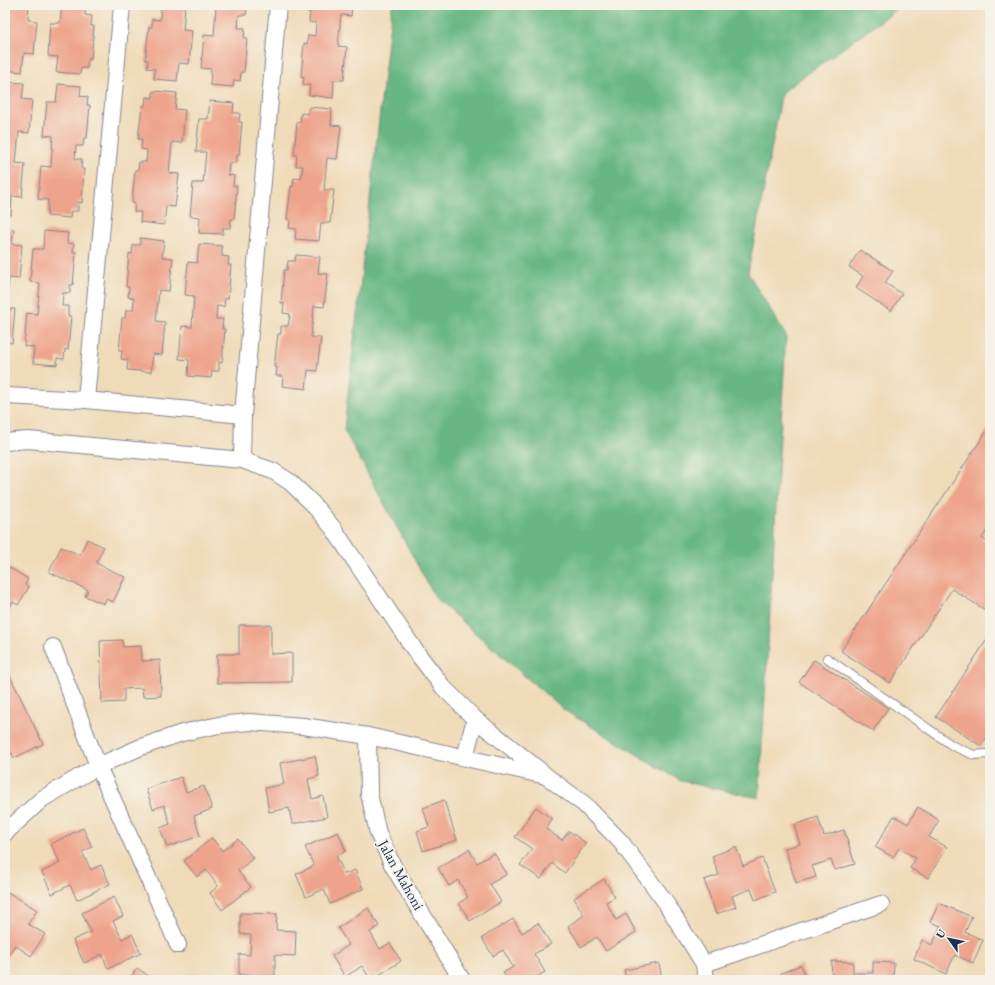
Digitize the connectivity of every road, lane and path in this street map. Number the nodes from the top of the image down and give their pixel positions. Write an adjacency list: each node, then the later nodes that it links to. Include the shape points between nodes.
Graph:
1 (122, 5): 4 (street)
2 (278, 5): 5 (street)
3 (5, 396): 4 (street)
4 (86, 400): 5 (street)
5 (243, 414): 7 (street)
6 (5, 442): 7 (street, via 28,440)
7 (242, 460): 10 (street, via 273,471 290,482 312,503 333,528 414,650 443,687)
8 (53, 647): 14 (street)
9 (827, 658): 12 (lane, via 953,746 974,755)
10 (475, 719): 13 (street); 15 (street)
11 (368, 736): 13 (street); 14 (street, via 303,726 249,722 219,725 182,732); 20 (street, Jalan Mahoni, via 369,794 378,833 393,866)
12 (988, 752)
13 (465, 757): 15 (street)
14 (98, 766): 16 (street, via 42,799); 18 (street)
15 (546, 776): 19 (street, via 584,804 621,842 664,900)
16 (5, 833)
17 (881, 904): 19 (street)
18 (178, 945)
19 (704, 964): 21 (street)
20 (462, 980)
21 (706, 980)

